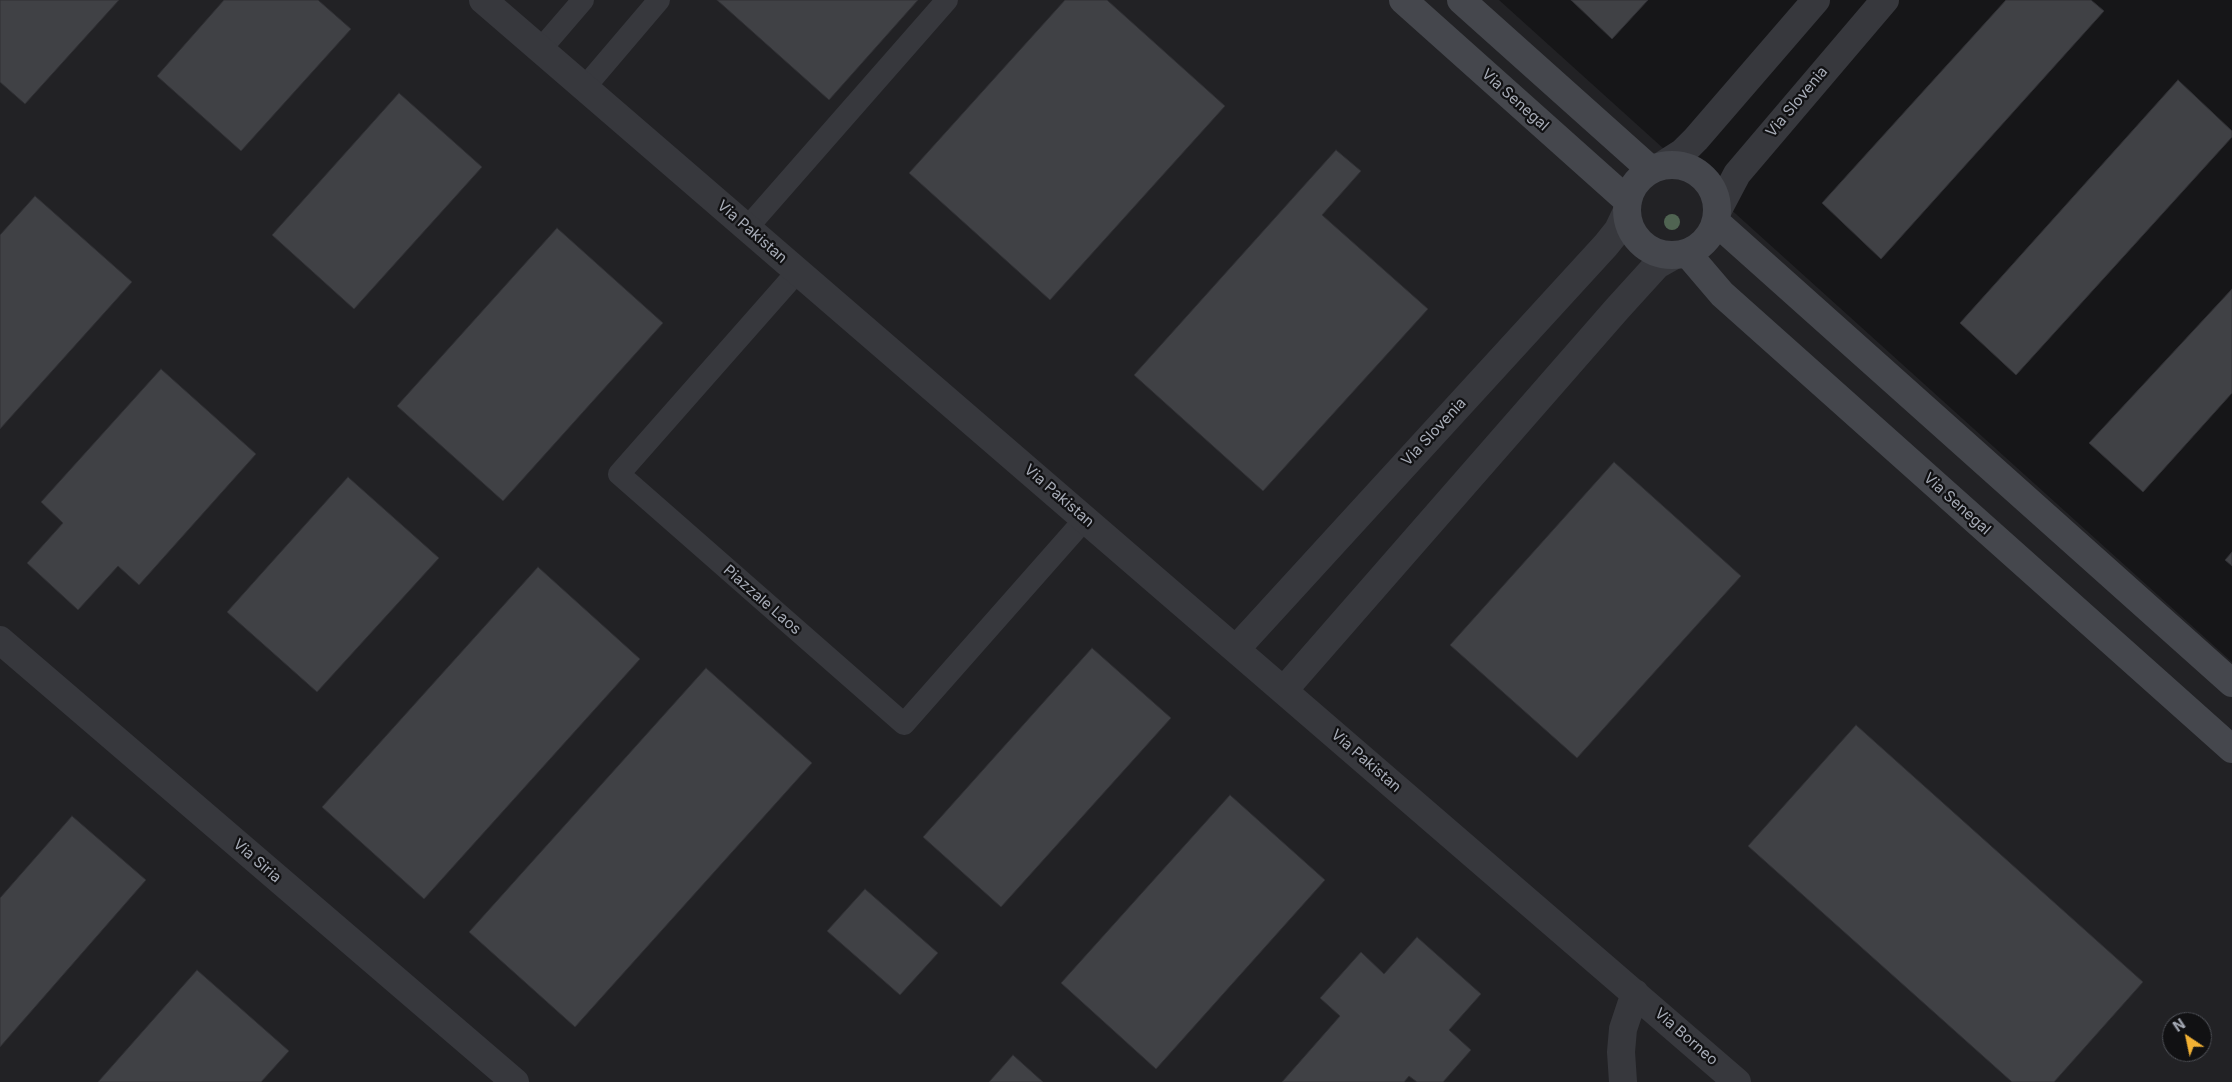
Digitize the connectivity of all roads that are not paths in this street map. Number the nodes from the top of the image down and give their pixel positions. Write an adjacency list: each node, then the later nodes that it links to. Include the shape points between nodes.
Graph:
1 (483, 0): 9 (street, Via Pakistan)
2 (583, 0): 9 (lane)
3 (659, 0): 10 (lane)
4 (947, 0): 14 (lane)
5 (1403, 0): 12 (main road, Via Senegal)
6 (1461, 0): 11 (main road)
7 (1816, 0): 11 (street, via 1696,139 1683,152)
8 (1885, 0): 13 (street, Via Slovenia, via 1737,174)
9 (540, 50): 10 (street, Via Pakistan)
10 (584, 88): 14 (street, Via Pakistan)
11 (1656, 168): 12 (main road, via 1636,183); 13 (main road, via 1675,165 1701,174 1716,196)
12 (1627, 206): 15 (main road, via 1629,225 1646,248 1659,254); 19 (street, Via Slovenia, via 1618,230 1606,245)
13 (1717, 216): 15 (main road, via 1712,233 1705,241); 20 (main road)
14 (747, 228): 16 (street, Via Pakistan)
15 (1680, 255): 21 (street, via 1657,265); 22 (main road, Via Senegal)
16 (798, 271): 17 (street, Via Pakistan); 17 (lane, Piazzale Laos, via 619,474 904,724)
17 (1085, 518): 19 (street, Via Pakistan)
18 (0, 640): 24 (street, Via Siria)
19 (1236, 648): 21 (street, Via Pakistan)
20 (2232, 683)
21 (1284, 690): 23 (street, Via Pakistan)
22 (2232, 749)
23 (1635, 993): 25 (street, via 1623,1029); 26 (street, Via Borneo)
24 (515, 1082)
25 (1623, 1082)
26 (1737, 1082)

